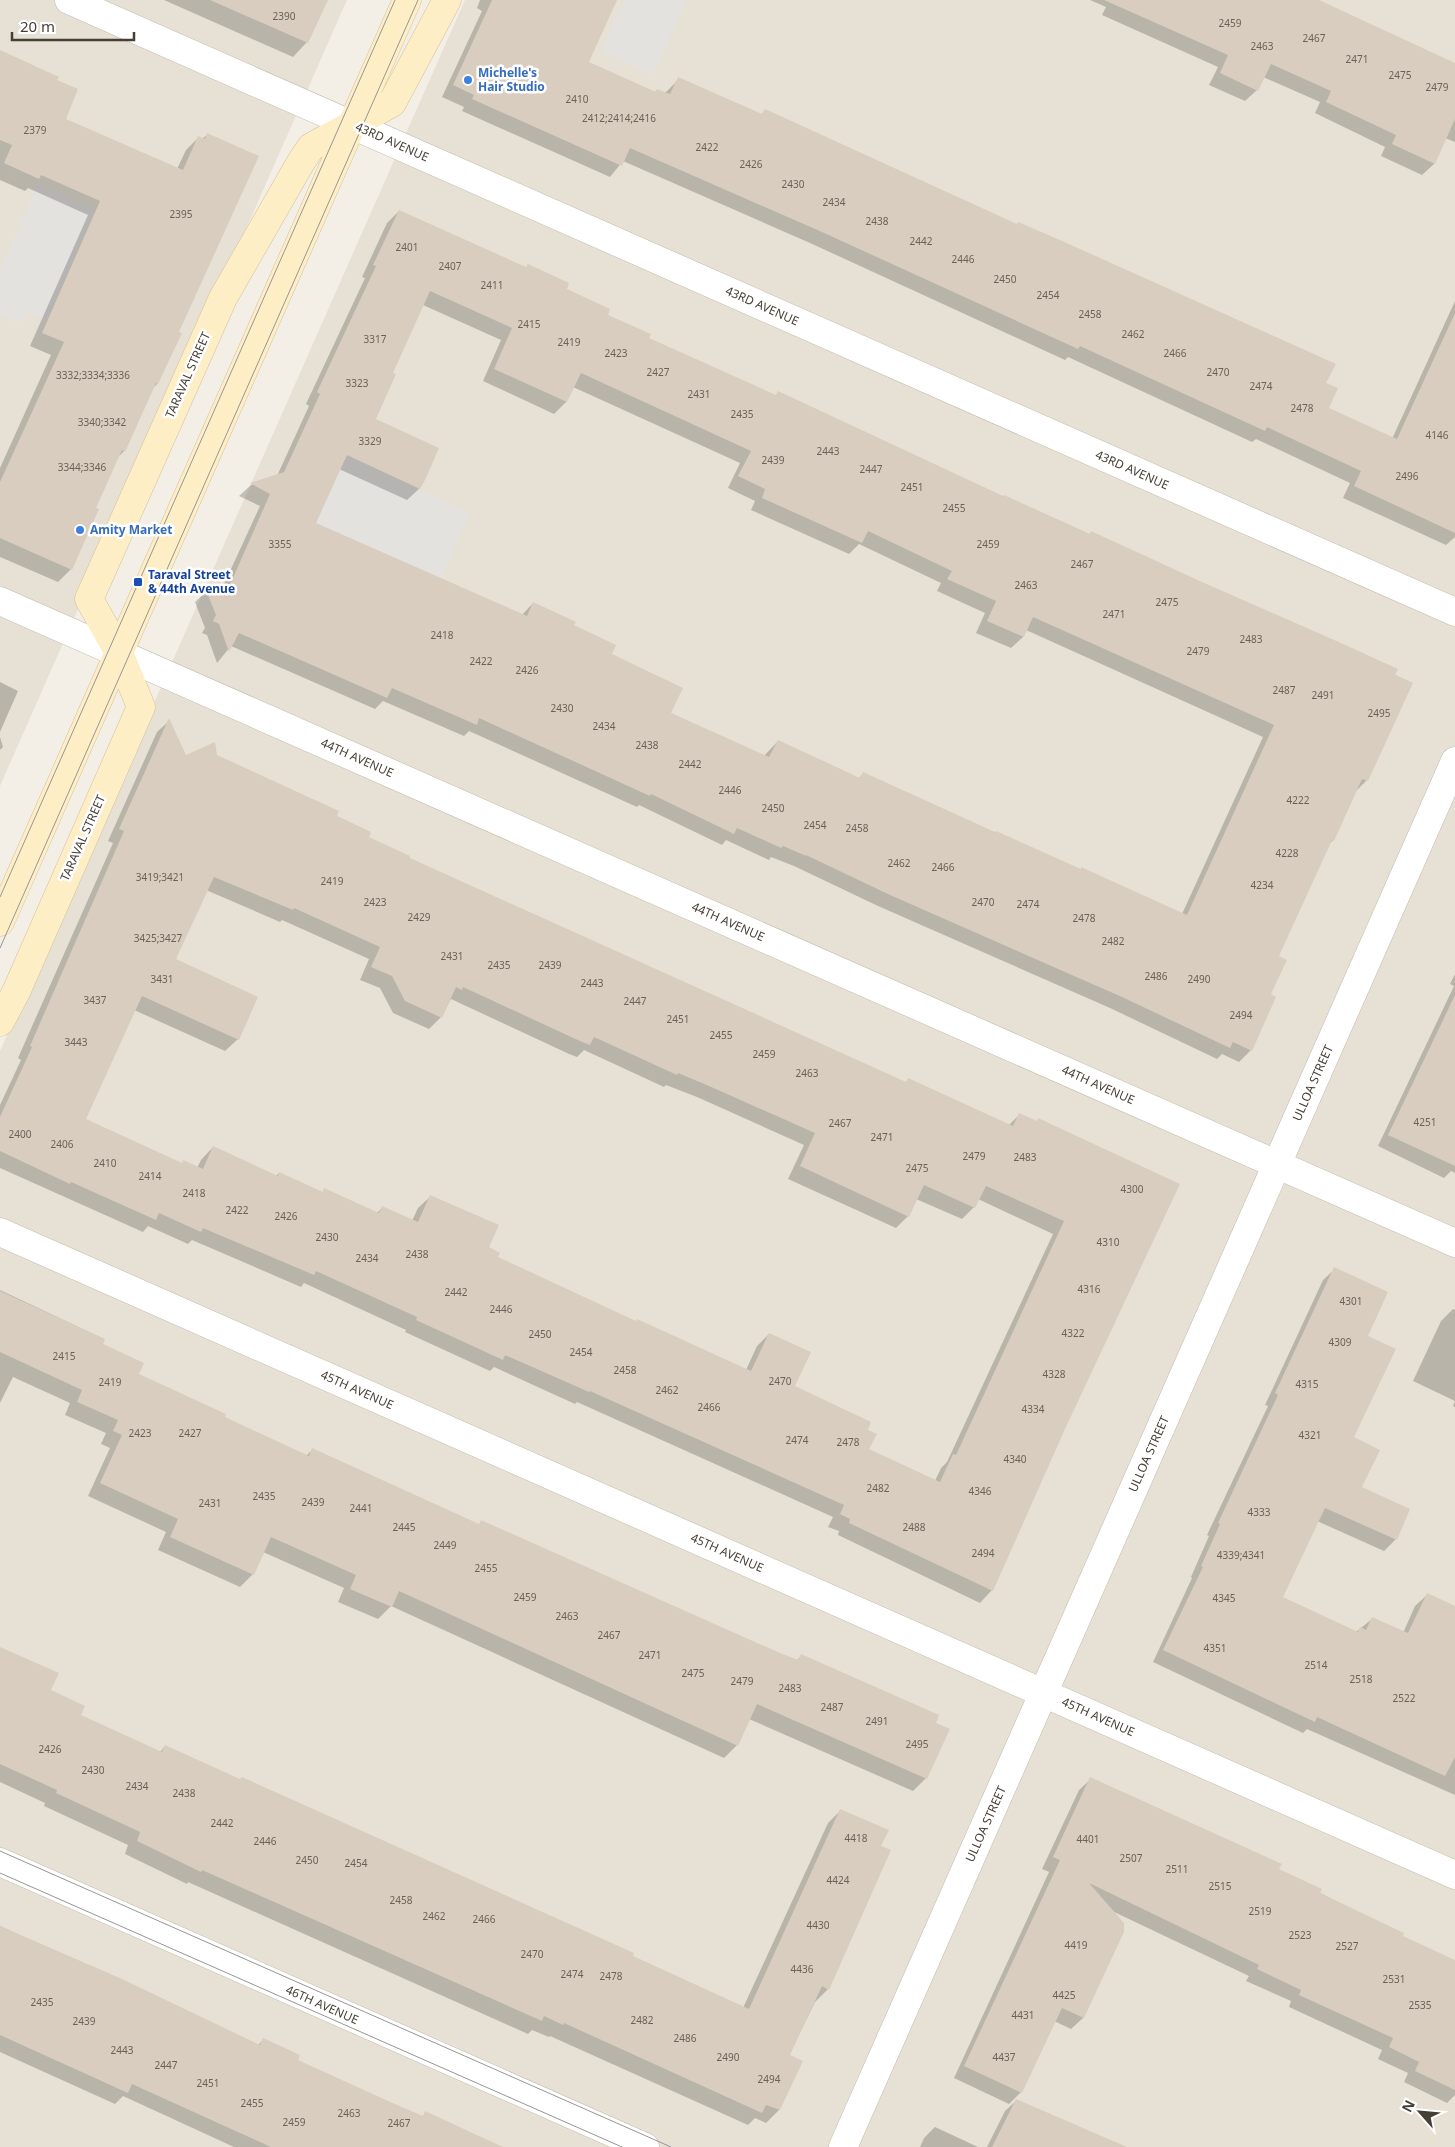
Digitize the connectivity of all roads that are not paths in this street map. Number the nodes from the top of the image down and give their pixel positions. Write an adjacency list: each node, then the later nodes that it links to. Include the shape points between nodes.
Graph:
1 (69, 0): 4 (street, 43RD AVENUE)
2 (407, 0): 4 (street)
3 (447, 0): 4 (street, TARAVAL STREET, via 392,103)
4 (351, 125): 6 (street, 43RD AVENUE); 7 (street); 7 (street, TARAVAL STREET, via 310,147 223,298 89,599)
5 (0, 601): 7 (street, 44TH AVENUE)
6 (1455, 612)
7 (119, 653): 9 (street); 10 (street, TARAVAL STREET, via 141,707); 11 (street, 44TH AVENUE)
8 (1455, 761): 11 (street, ULLOA STREET)
9 (0, 922)
10 (0, 1022)
11 (1277, 1164): 13 (street, 44TH AVENUE); 14 (street, ULLOA STREET)
12 (0, 1232): 14 (street, 45TH AVENUE)
13 (1455, 1243)
14 (1044, 1693): 16 (street, 45TH AVENUE); 18 (street, ULLOA STREET)
15 (0, 1862): 17 (street, 46TH AVENUE)
16 (1455, 1874)
17 (645, 2147)
18 (843, 2147)

